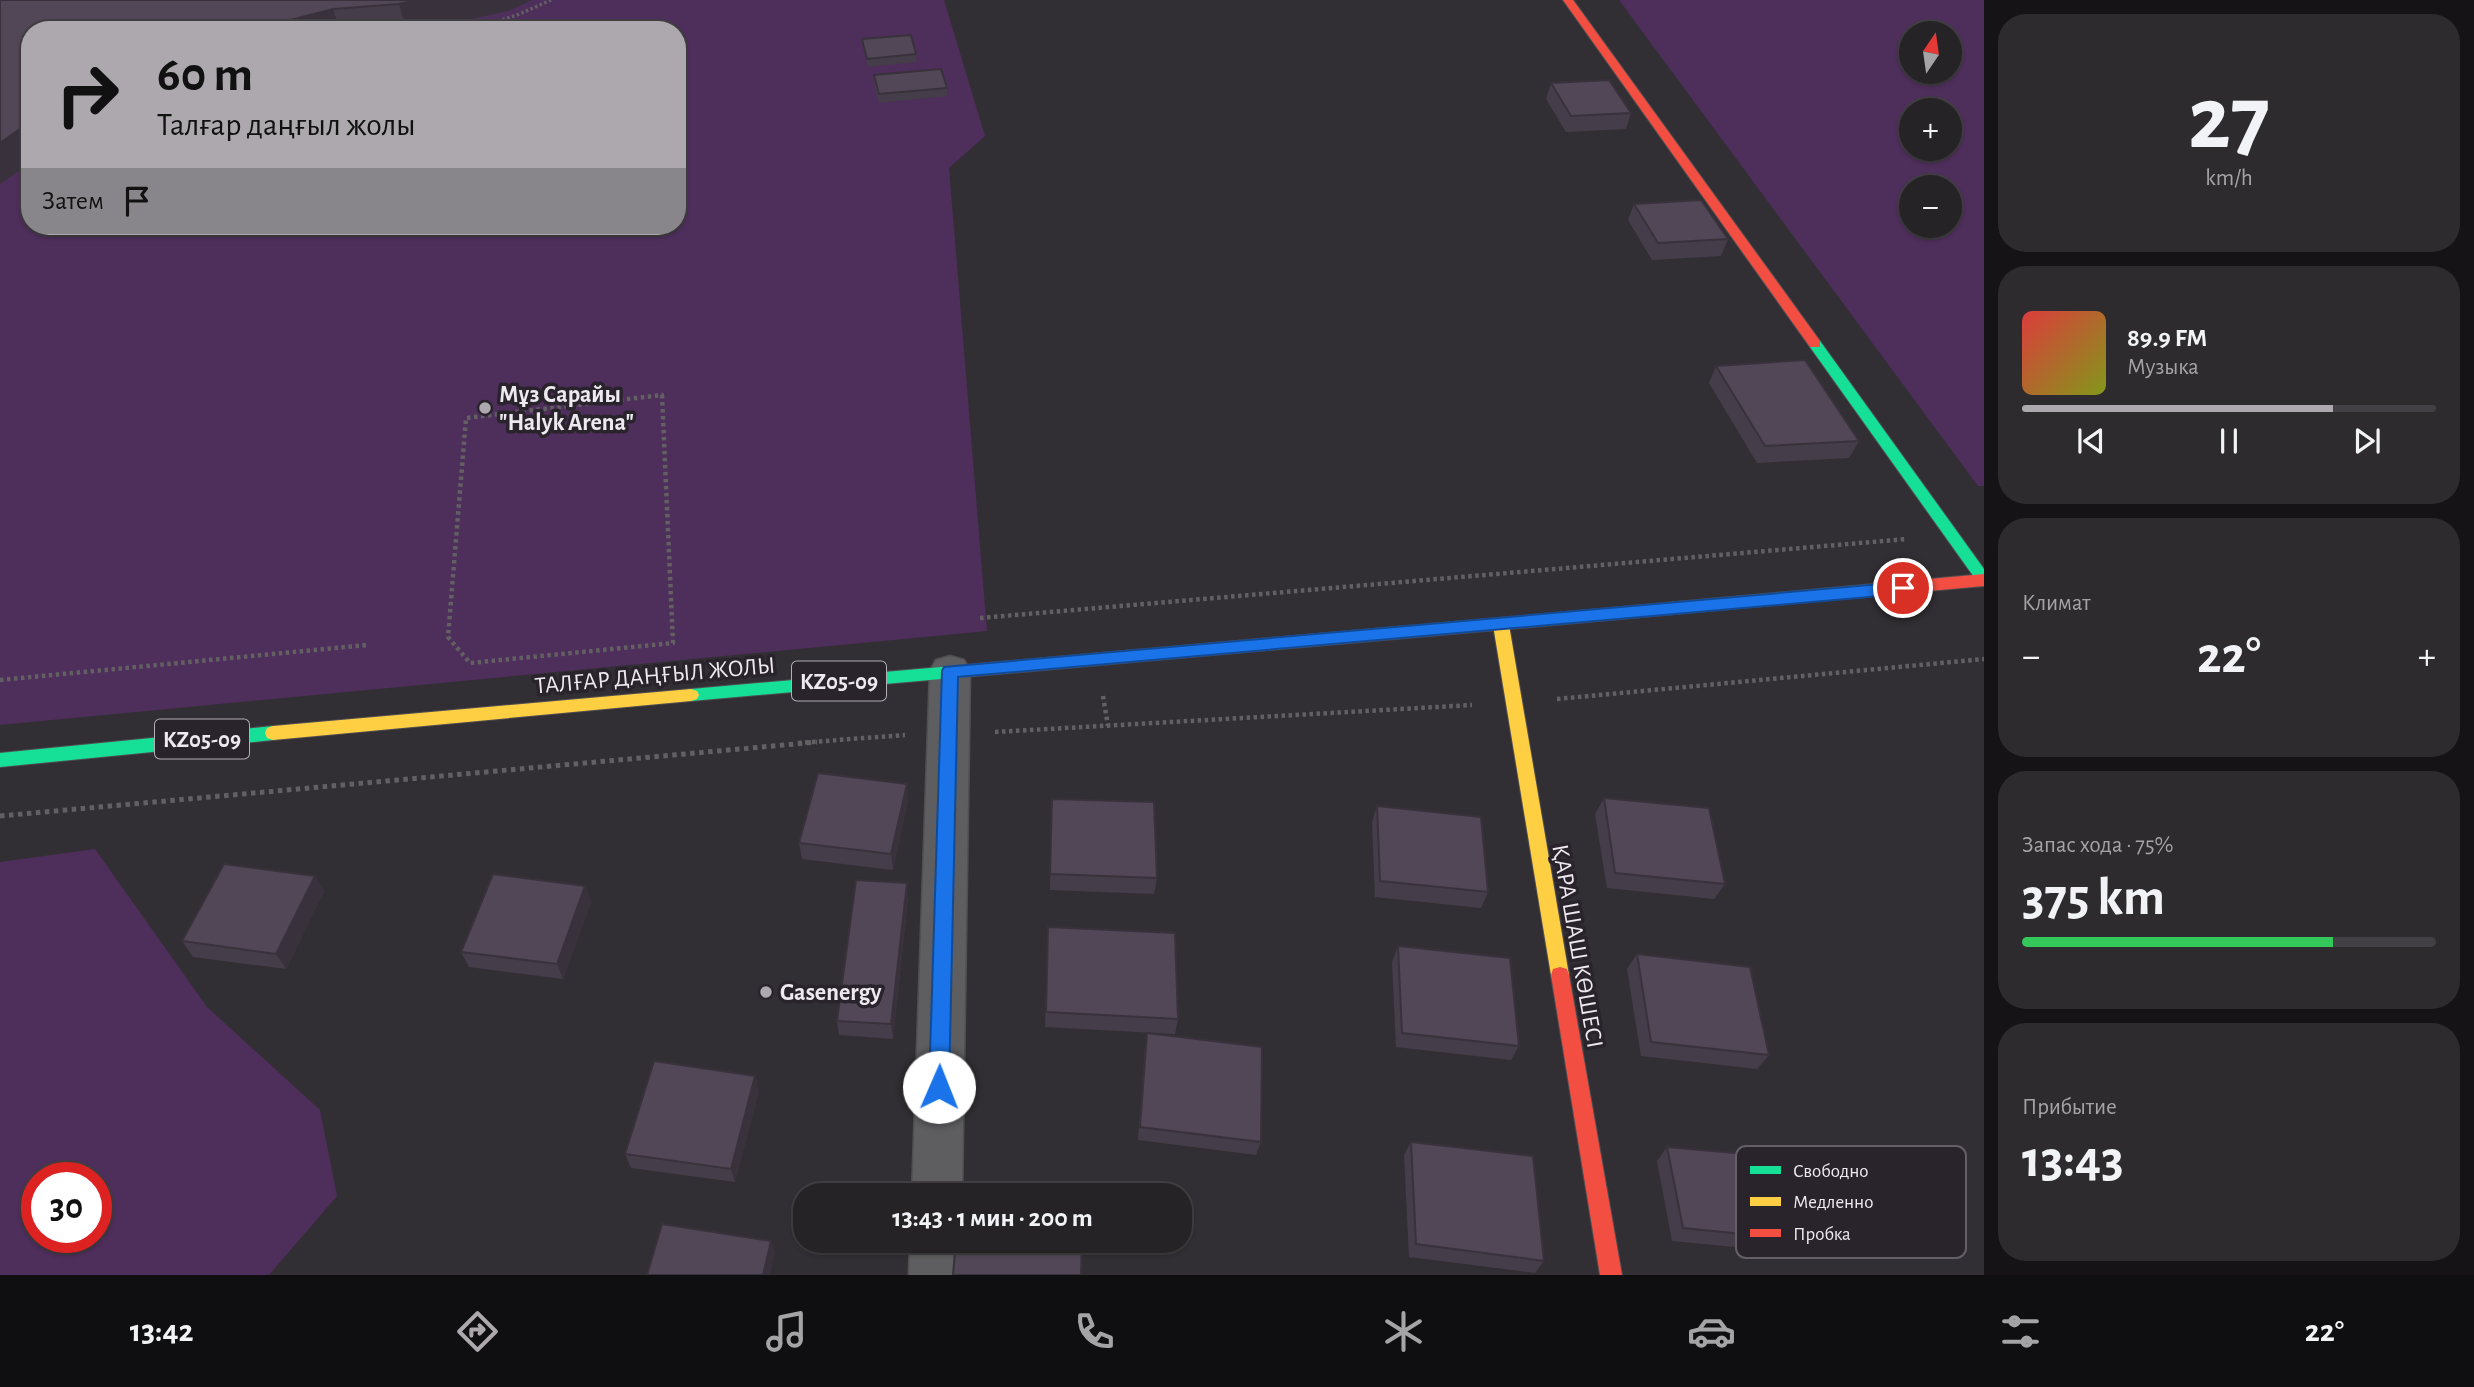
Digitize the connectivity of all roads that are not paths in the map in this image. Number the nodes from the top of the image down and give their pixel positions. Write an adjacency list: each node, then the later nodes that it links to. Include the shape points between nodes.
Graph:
1 (1567, 0): 2 (main road)
2 (1984, 580): 3 (main road, ТАЛҒАР ДАҢҒЫЛ ЖОЛЫ / KZ05-09)
3 (1501, 625): 4 (main road, ТАЛҒАР ДАҢҒЫЛ ЖОЛЫ / KZ05-09); 9 (main road, ҚАРА ШАШ КӨШЕСІ)
4 (950, 671): 5 (main road, ТАЛҒАР ДАҢҒЫЛ ЖОЛЫ / KZ05-09); 6 (street)
5 (0, 760)
6 (937, 1183)
7 (936, 1253): 8 (street)
8 (935, 1275)
9 (1611, 1275)

